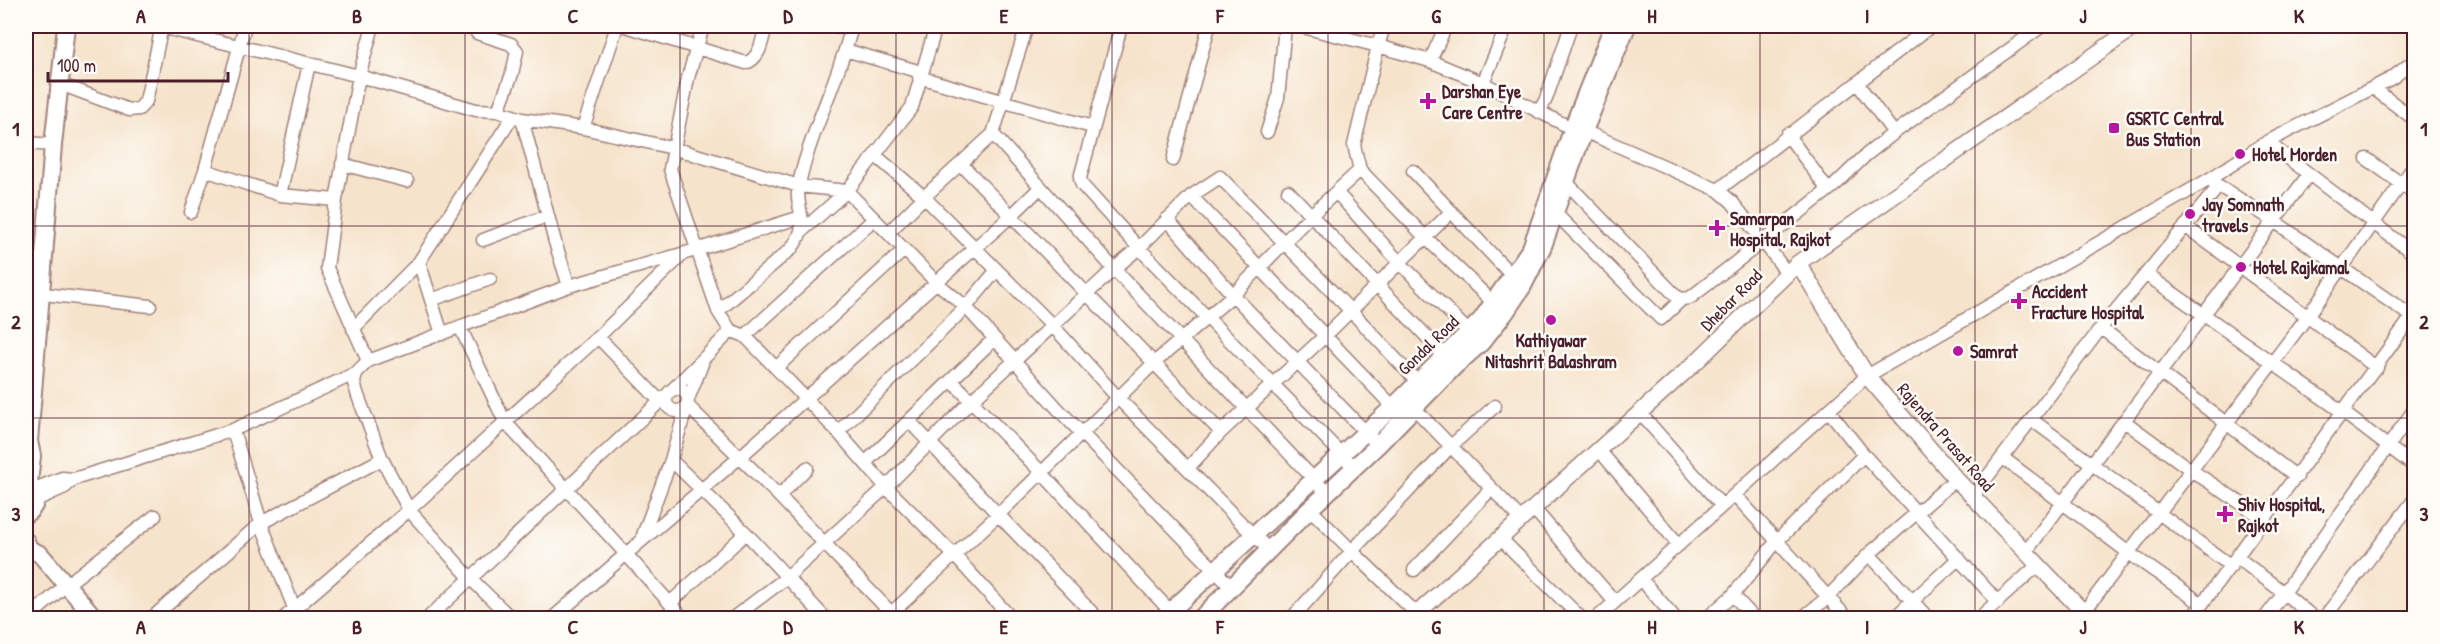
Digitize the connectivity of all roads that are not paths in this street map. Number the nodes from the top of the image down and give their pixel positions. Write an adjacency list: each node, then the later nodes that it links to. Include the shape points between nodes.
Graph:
1 (66, 26): 40 (main road)
2 (157, 26): 3 (street)
3 (162, 26): 27 (street); 40 (street, via 146,101 139,109 129,110)
4 (245, 26): 29 (street)
5 (372, 26): 37 (street)
6 (617, 26): 48 (street)
7 (626, 26): 30 (street)
8 (703, 26): 30 (street)
9 (766, 26): 30 (street, via 756,57 746,63)
10 (835, 26): 26 (street)
11 (936, 26): 36 (street)
12 (1027, 26): 42 (street)
13 (1120, 26): 47 (street)
14 (1209, 26): 60 (street)
15 (1285, 26): 50 (street, via 1278,98)
16 (1299, 26): 31 (street)
17 (1384, 26): 31 (street)
18 (1446, 26): 33 (street)
19 (1507, 26): 38 (street)
20 (1571, 26): 44 (street)
21 (1613, 26): 49 (main road, Gondal Road)
22 (1628, 26): 49 (main road, Gondal Road)
23 (1931, 26): 39 (street)
24 (2136, 26): 109 (street, Dhebar Road)
25 (2036, 27): 51 (street)
26 (852, 28): 32 (street)
27 (206, 31): 29 (street)
28 (482, 31): 43 (street, via 511,44 517,51)
29 (240, 45): 35 (street); 64 (street)
30 (697, 46): 57 (street)
31 (1378, 46): 33 (street); 65 (street, via 1354,145)
32 (845, 50): 36 (street); 72 (street)
33 (1430, 61): 38 (street)
34 (2415, 61): 41 (street)
35 (309, 64): 37 (street); 80 (street)
36 (920, 75): 42 (street); 58 (street, via 912,107)
37 (359, 76): 43 (street, via 476,110); 61 (street)
38 (1483, 82): 44 (street)
39 (1857, 82): 51 (street); 53 (street)
40 (60, 84): 56 (main road)
41 (2373, 88): 46 (street); 54 (street)
42 (1005, 100): 47 (street); 52 (street)
43 (498, 111): 45 (street)
44 (1539, 112): 49 (street)
45 (517, 117): 48 (street); 87 (street); 106 (street)
46 (2415, 119)
47 (1092, 126): 101 (street, via 1080,178 1082,185)
48 (584, 128): 57 (street)
49 (1579, 130): 69 (main road, Gondal Road); 74 (street); 116 (main road, Gondal Road)
50 (1268, 132)
51 (1894, 133): 75 (street)
52 (993, 134): 62 (street); 73 (street)
53 (1787, 134): 74 (street); 75 (street)
54 (2267, 142): 67 (street); 70 (street)
55 (26, 143): 56 (street)
56 (53, 145): 120 (main road)
57 (672, 149): 72 (street); 104 (street, via 671,176)
58 (876, 156): 76 (street); 82 (street)
59 (2367, 159): 71 (street)
60 (1173, 160)
61 (342, 164): 68 (street); 83 (street)
62 (961, 164): 82 (street); 88 (street)
63 (2415, 166): 71 (street)
64 (205, 170): 80 (street); 84 (street)
65 (1360, 170): 78 (street); 97 (street)
66 (1413, 171): 85 (street)
67 (2309, 174): 92 (street); 94 (street)
68 (407, 181)
69 (1566, 182): 86 (main road, Gondal Road); 123 (street)
70 (2214, 183): 92 (street); 95 (street); 157 (street)
71 (2402, 184): 79 (street); 94 (street)
72 (799, 186): 76 (street); 93 (street)
73 (1040, 188): 88 (street); 110 (street)
74 (1718, 190): 99 (street)
75 (1828, 190): 99 (street)
76 (847, 191): 90 (street); 93 (street)
77 (1288, 191): 89 (street)
78 (1337, 193): 89 (street); 107 (street)
79 (2415, 193)
80 (280, 195): 83 (street)
81 (1191, 196): 91 (street); 100 (street, via 1220,177); 111 (street)
82 (924, 197): 96 (street); 102 (street)
83 (336, 200): 137 (street, via 327,268)
84 (191, 212)
85 (1451, 212): 97 (street); 116 (street)
86 (1555, 213): 116 (main road, Gondal Road, via 1541,252); 123 (street, via 1661,319)
87 (548, 216): 98 (street); 119 (street)
88 (1011, 216): 102 (street); 121 (street)
89 (1310, 216): 100 (street); 118 (street)
90 (874, 219): 96 (street); 140 (street)
91 (1167, 219): 101 (street); 122 (street)
92 (2274, 220): 108 (street); 112 (street)
93 (802, 223): 104 (street); 128 (street, via 791,249)
94 (2373, 223): 105 (street); 112 (street)
95 (2185, 226): 108 (street); 114 (street)
96 (888, 233): 103 (street)
97 (1425, 238): 107 (street); 127 (street)
98 (483, 240)
99 (1763, 241): 109 (street); 123 (street)
100 (1285, 244): 111 (street); 129 (street)
101 (1139, 248): 110 (street); 132 (street)
102 (974, 249): 113 (street); 117 (street)
103 (904, 250): 117 (street); 153 (street)
104 (690, 252): 119 (street); 128 (street); 142 (street)
105 (2415, 254)
106 (420, 262): 124 (street); 137 (street)
107 (1400, 262): 118 (street); 143 (street)
108 (2241, 266): 130 (street); 133 (street)
109 (1792, 268): 157 (street, Rajendra Prasat Road); 171 (street, Dhebar Road)
110 (1114, 269): 121 (street); 145 (street)
111 (1259, 269): 122 (street); 141 (street)
112 (2342, 269): 131 (street); 133 (street)
113 (996, 271): 126 (street); 134 (street)
114 (2147, 275): 130 (street); 136 (street)
115 (490, 279): 124 (street)
116 (1518, 281): 127 (main road, Gondal Road)
117 (936, 282): 126 (street); 162 (street)
118 (1377, 285): 129 (street); 149 (street)
119 (569, 286): 135 (street)
120 (33, 293): 125 (street); 183 (main road)
121 (1087, 295): 134 (street); 151 (street)
122 (1233, 295): 132 (street); 147 (street)
123 (1683, 299)
124 (431, 300): 139 (street)
125 (150, 306)
126 (966, 307): 144 (street); 179 (street)
127 (1500, 308): 143 (main road, Gondal Road)
128 (718, 311): 138 (street)
129 (1351, 311): 141 (street); 160 (street)
130 (2204, 313): 152 (street); 156 (street)
131 (2414, 316): 154 (street)
132 (1209, 317): 145 (street); 159 (street)
133 (2307, 317): 152 (street); 154 (street)
134 (1053, 326): 150 (street); 163 (street)
135 (460, 327): 139 (street); 176 (street)
136 (2100, 328): 156 (street); 173 (street)
137 (353, 329): 148 (street)
138 (732, 331): 140 (street); 146 (street)
139 (442, 334): 148 (street)
140 (745, 336): 153 (street)
141 (1325, 336): 147 (street); 169 (street)
142 (598, 338): 161 (street); 176 (street)
143 (1475, 338): 149 (main road, Gondal Road)
144 (994, 339): 150 (street); 158 (street)
145 (1182, 340): 151 (street); 167 (street)
146 (705, 357): 161 (street); 165 (street)
147 (1298, 360): 159 (street); 182 (street)
148 (368, 361): 155 (street)
149 (1450, 361): 160 (main road, Gondal Road)
150 (1015, 362): 164 (street); 180 (street)
151 (1154, 363): 163 (street); 181 (street)
152 (2273, 363): 172 (street); 177 (street)
153 (776, 368): 162 (street)
154 (2377, 368): 172 (street)
155 (356, 373): 178 (street); 193 (street, via 354,383)
156 (2159, 373): 175 (street); 177 (street)
157 (1867, 376): 170 (street); 204 (street, Rajendra Prasat Road)
158 (951, 380): 164 (street); 174 (street)
159 (1274, 384): 167 (street); 189 (street)
160 (1423, 389): 169 (main road, Gondal Road)
161 (666, 395): 165 (street, via 681,391); 165 (street, via 671,410 679,411); 207 (street)
162 (805, 398): 179 (street); 191 (street)
163 (1118, 398): 180 (street); 200 (street)
164 (971, 401): 184 (street); 202 (street)
165 (687, 402): 191 (street); 194 (street)
166 (1495, 406): 186 (street)
167 (1246, 407): 181 (street); 205 (street)
168 (2415, 410): 187 (street)
169 (1404, 411): 182 (main road, Gondal Road); 185 (main road, Gondal Road); 186 (street)
170 (1829, 411): 190 (street); 212 (street)
171 (1640, 413): 188 (street, Dhebar Road); 217 (street)
172 (2344, 413): 187 (street); 203 (street)
173 (2032, 420): 192 (street); 196 (street)
174 (909, 421): 184 (street); 195 (street)
175 (2124, 421): 196 (street); 201 (street)
176 (505, 422): 207 (street); 220 (street)
177 (2226, 424): 201 (street); 203 (street)
178 (233, 430): 206 (street, via 74,479 62,478); 229 (street)
179 (838, 432): 195 (street)
180 (1082, 432): 202 (street); 250 (street)
181 (1221, 432): 200 (street)
182 (1366, 433): 185 (street); 189 (main road, Gondal Road)
183 (27, 443): 206 (main road, via 32,456)
184 (930, 445): 208 (street); 223 (street)
185 (1378, 445): 198 (main road, Gondal Road)
186 (1450, 447): 210 (street); 239 (street)
187 (2389, 447): 197 (street); 256 (street)
188 (1599, 450): 219 (street, Dhebar Road); 237 (street)
189 (1341, 455): 198 (street); 205 (main road, Gondal Road)
190 (1864, 455): 221 (street); 235 (street)
191 (740, 457): 209 (street); 213 (street)
192 (2003, 458): 214 (street); 216 (street)
193 (382, 459): 220 (street); 229 (street)
194 (671, 460): 209 (street); 232 (street)
195 (865, 463): 208 (street)
196 (2092, 464): 216 (street); 224 (street)
197 (2415, 466)
198 (1354, 467): 211 (main road, Gondal Road)
199 (807, 468): 213 (street)
200 (1188, 468): 231 (street)
201 (2191, 470): 224 (street); 227 (street)
202 (1041, 472): 223 (street); 265 (street)
203 (2296, 477): 227 (street)
204 (1956, 479): 214 (street, Rajendra Prasat Road); 221 (street)
205 (1313, 480): 211 (street); 231 (main road, Gondal Road)
206 (31, 488): 222 (main road, via 32,509)
207 (567, 488): 243 (street); 253 (street)
208 (886, 488): 236 (street); 245 (street)
209 (701, 489): 230 (street); 232 (street)
210 (1491, 489): 226 (street); 249 (street)
211 (1327, 493): 218 (main road, Gondal Road)
212 (1735, 495): 217 (street); 235 (street)
213 (779, 496): 236 (street)
214 (1972, 497): 240 (street, Rajendra Prasat Road)
215 (2415, 500): 297 (street)
216 (2062, 503): 240 (street); 241 (street)
217 (1722, 506): 237 (street)
218 (1310, 509): 238 (main road, Gondal Road); 239 (street)
219 (1534, 509): 226 (street, Dhebar Road); 259 (street)
220 (409, 510): 253 (street); 264 (street)
221 (1916, 512): 244 (street); 246 (street)
222 (26, 514)
223 (999, 514): 245 (street); 281 (street)
224 (2158, 514): 241 (street); 247 (street)
225 (155, 516): 254 (street)
226 (1522, 520): 233 (street, Dhebar Road)
227 (2266, 520): 247 (street)
228 (26, 523): 242 (main road, via 39,544)
229 (261, 523): 264 (street); 271 (street)
230 (746, 533): 251 (street); 262 (street)
231 (1254, 536): 238 (street); 250 (main road, Gondal Road)
232 (642, 538): 243 (street)
233 (1500, 538): 266 (street, Dhebar Road); 284 (street)
234 (26, 541): 242 (main road, via 29,549)
235 (1777, 541): 257 (street); 258 (street)
236 (825, 543): 251 (street); 268 (street)
237 (1679, 545): 252 (street)
238 (1271, 551): 255 (main road, Gondal Road)
239 (1352, 551): 266 (street); 283 (street)
240 (2025, 553): 248 (street, Rajendra Prasat Road)
241 (2129, 553): 263 (street); 267 (street)
242 (40, 554): 254 (main road)
243 (626, 554): 262 (street); 276 (street)
244 (1869, 554): 258 (street); 260 (street)
245 (955, 556): 268 (street); 280 (street)
246 (1959, 558): 260 (street); 261 (street)
247 (2234, 562): 256 (street); 263 (street)
248 (2037, 566): 261 (street); 267 (street, Rajendra Prasat Road)
249 (1414, 570)
250 (1215, 572): 255 (street); 265 (main road, Gondal Road)
251 (786, 578): 278 (street); 279 (street)
252 (1641, 579): 259 (street); 286 (street)
253 (472, 580): 274 (street); 275 (street)
254 (66, 585): 269 (street); 270 (main road)
255 (1233, 589): 282 (main road, Gondal Road)
256 (2284, 592): 295 (street); 296 (street)
257 (1733, 595): 287 (street); 288 (street)
258 (1827, 598): 289 (street); 290 (street)
259 (1615, 602): 285 (street)
260 (1913, 602): 291 (street); 292 (street)
261 (1998, 602): 293 (street)
262 (670, 603): 277 (street)
263 (2202, 604): 294 (street)
264 (294, 608): 272 (street); 273 (street)
265 (1166, 615)
266 (1414, 616)
267 (2086, 616)
268 (891, 617)
269 (28, 618)
270 (95, 618)
271 (152, 618)
272 (284, 618)
273 (304, 618)
274 (428, 618)
275 (511, 618)
276 (553, 618)
277 (682, 618)
278 (733, 618)
279 (825, 618)
280 (1011, 618)
281 (1097, 618)
282 (1201, 618)
283 (1292, 618)
284 (1581, 618)
285 (1597, 618)
286 (1675, 618)
287 (1707, 618)
288 (1754, 618)
289 (1802, 618)
290 (1847, 618)
291 (1894, 618)
292 (1928, 618)
293 (1979, 618)
294 (2192, 618)
295 (2265, 618)
296 (2314, 618)
297 (2324, 618)

